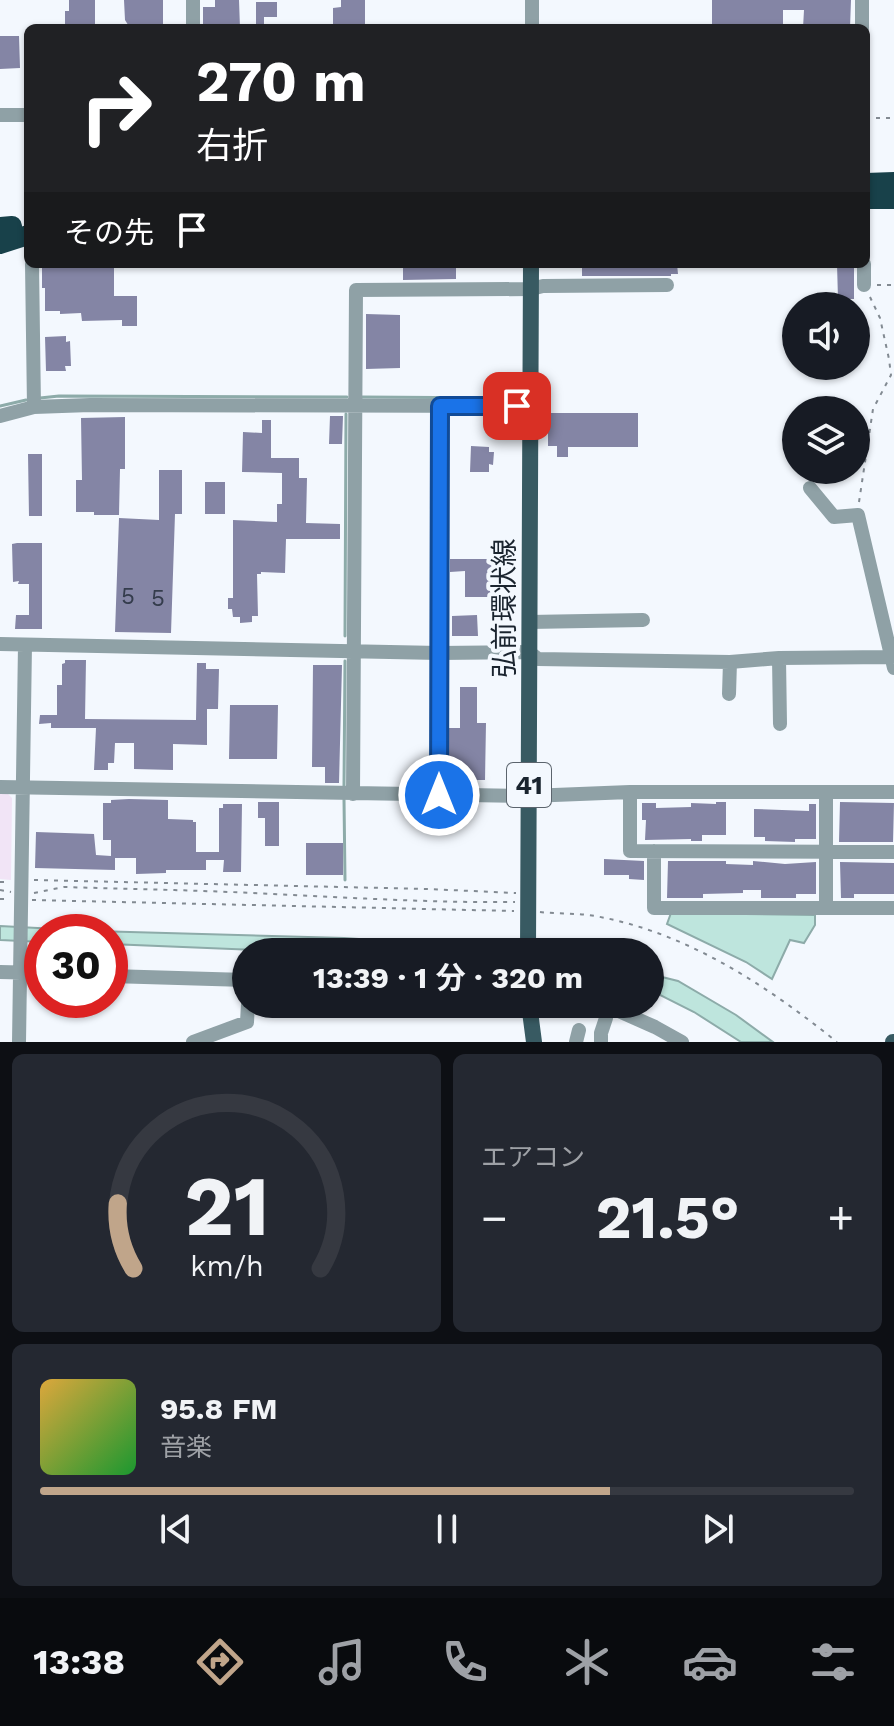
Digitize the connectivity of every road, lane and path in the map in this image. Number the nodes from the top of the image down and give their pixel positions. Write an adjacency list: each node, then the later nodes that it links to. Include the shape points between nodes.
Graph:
1 (193, 0): 4 (street)
2 (532, 0): 5 (street)
3 (862, 0): 6 (street)
4 (193, 24)
5 (532, 24)
6 (862, 24)
7 (0, 115): 8 (street)
8 (24, 115)
9 (870, 118): 10 (path)
10 (894, 118)
11 (894, 182): 12 (highway)
12 (870, 183)
13 (870, 199): 14 (highway)
14 (894, 199)
15 (32, 268): 25 (street)
16 (531, 268): 21 (main road, 弘前環状線 / 41)
17 (864, 268): 19 (street)
18 (667, 285): 21 (street)
19 (864, 285): 20 (path); 28 (path, via 880,318 891,375 873,409)
20 (894, 285)
21 (531, 289): 22 (street, via 356,290); 24 (main road, 弘前環状線 / 41)
22 (356, 406): 23 (street); 25 (street); 33 (street)
23 (440, 406): 24 (street); 35 (street)
24 (530, 406): 30 (main road, 弘前環状線 / 41)
25 (34, 407): 26 (street)
26 (0, 416)
27 (810, 488): 28 (street, via 834,517)
28 (858, 515): 38 (street)
29 (643, 620): 30 (street)
30 (529, 622): 34 (main road, 弘前環状線 / 41)
31 (0, 644): 32 (street)
32 (25, 645): 33 (street); 42 (street)
33 (354, 651): 35 (street); 46 (street)
34 (529, 652): 35 (street); 37 (street, via 538,659); 48 (main road, 弘前環状線 / 41)
35 (439, 653): 47 (street)
36 (779, 658): 37 (street); 38 (street); 40 (street)
37 (730, 662): 39 (street)
38 (893, 662)
39 (729, 694)
40 (780, 724)
41 (0, 787): 42 (street)
42 (23, 787): 46 (street); 57 (street)
43 (630, 792): 44 (street); 48 (street); 49 (street, via 630,851)
44 (826, 792): 45 (street); 50 (street)
45 (894, 792)
46 (353, 794): 47 (street)
47 (439, 795): 48 (street)
48 (529, 796): 60 (main road, 弘前環状線 / 41)
49 (654, 851): 50 (street); 58 (street, via 654,908)
50 (826, 852): 51 (street); 58 (street)
51 (894, 852)
52 (29, 880): 56 (path)
53 (0, 882): 54 (path)
54 (13, 883)
55 (0, 890): 57 (path)
56 (520, 894)
57 (21, 897): 60 (path); 60 (path, via 64,887 473,902); 63 (street)
58 (826, 908): 59 (street)
59 (894, 908)
60 (526, 911): 61 (main road, 弘前環状線 / 41); 76 (path, via 594,916 645,928 715,958 791,1005)
61 (527, 938)
62 (0, 972): 63 (street)
63 (19, 973): 64 (street); 71 (street)
64 (24, 973)
65 (128, 977): 66 (street)
66 (232, 980)
67 (247, 1018): 72 (street)
68 (531, 1018): 73 (main road)
69 (603, 1018): 74 (street)
70 (626, 1018): 75 (street)
71 (19, 1042)
72 (193, 1042)
73 (534, 1042)
74 (601, 1042)
75 (682, 1042)
76 (837, 1042)

